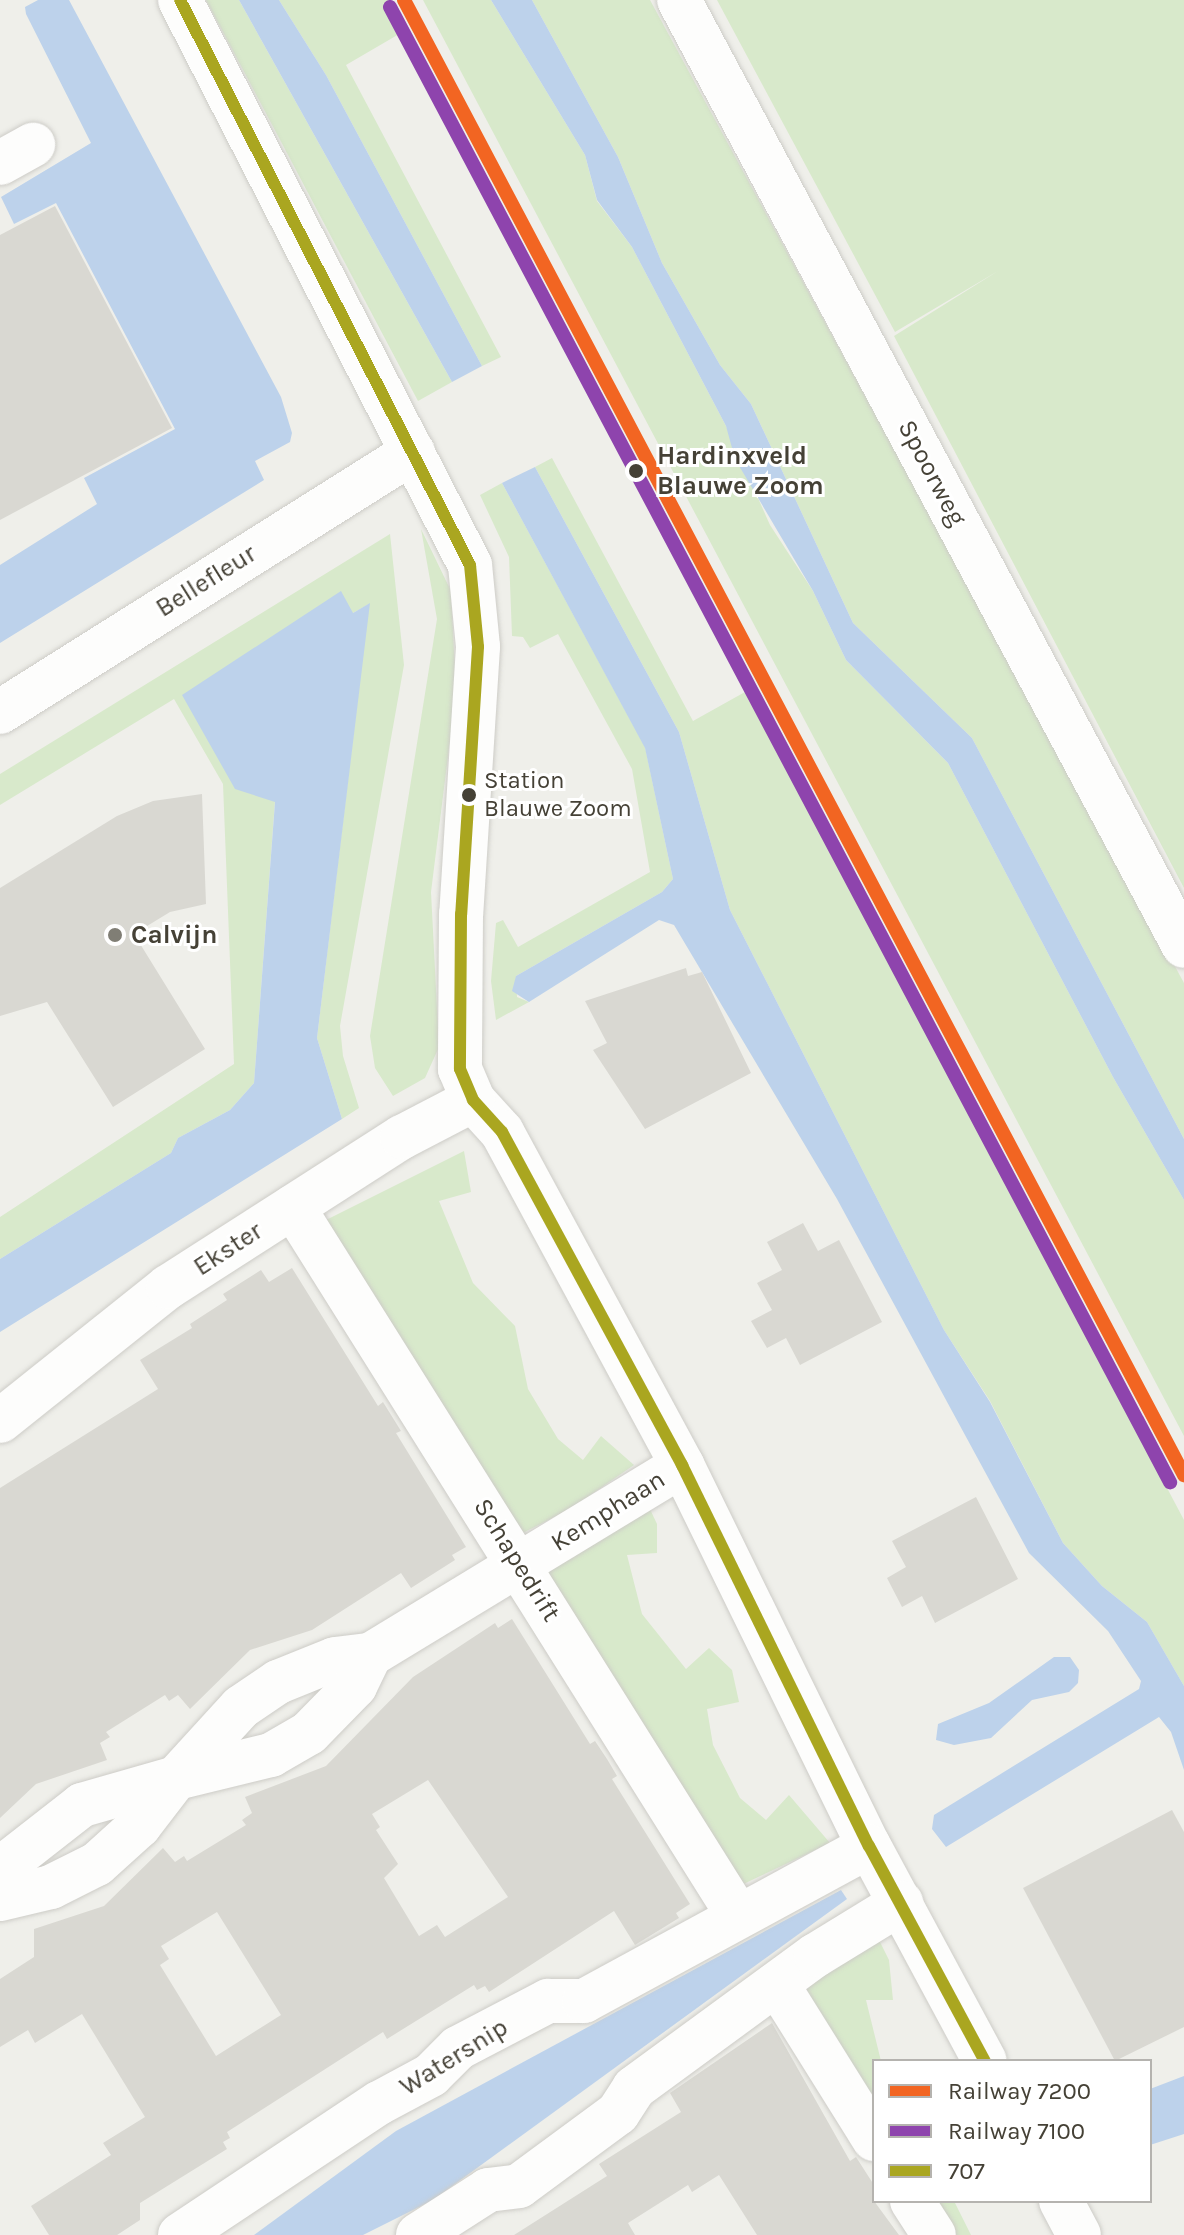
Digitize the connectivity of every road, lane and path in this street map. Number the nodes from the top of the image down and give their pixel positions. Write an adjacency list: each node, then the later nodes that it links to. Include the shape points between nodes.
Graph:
1 (180, 0): 3 (street)
2 (679, 0): 5 (street, Spoorweg)
3 (413, 452): 4 (street, Bellefleur); 6 (street, via 470,565 478,647 461,914 460,1069)
4 (0, 712)
5 (1184, 946)
6 (473, 1100): 7 (street, Ekster, via 402,1137); 9 (street, via 502,1132)
7 (293, 1207): 8 (street, Ekster, via 168,1287); 10 (street, Schapedrift)
8 (0, 1421)
9 (682, 1465): 10 (street, Kemphaan); 13 (street)
10 (520, 1565): 11 (street, Kemphaan); 17 (street, Schapedrift)
11 (370, 1655): 12 (street, Kemphaan, via 335,1659 278,1682 241,1707); 12 (street, via 355,1686 309,1733 271,1755)
12 (176, 1778): 14 (street, via 82,1805); 15 (street, Kemphaan, via 139,1826 97,1864 51,1887)
13 (869, 1846): 16 (street); 17 (street, Watersnip)
14 (0, 1869)
15 (0, 1899)
16 (901, 1903): 18 (street); 19 (street)
17 (737, 1914): 23 (street, Watersnip, via 584,2001 548,2001 458,2048 431,2075 379,2103)
18 (777, 1984): 20 (street); 24 (street, via 634,2088 618,2113 519,2186 488,2190)
19 (984, 2059)
20 (872, 2136)
21 (913, 2203): 25 (street)
22 (1062, 2203): 26 (street)
23 (180, 2235)
24 (418, 2235)
25 (934, 2235)
26 (1079, 2235)

